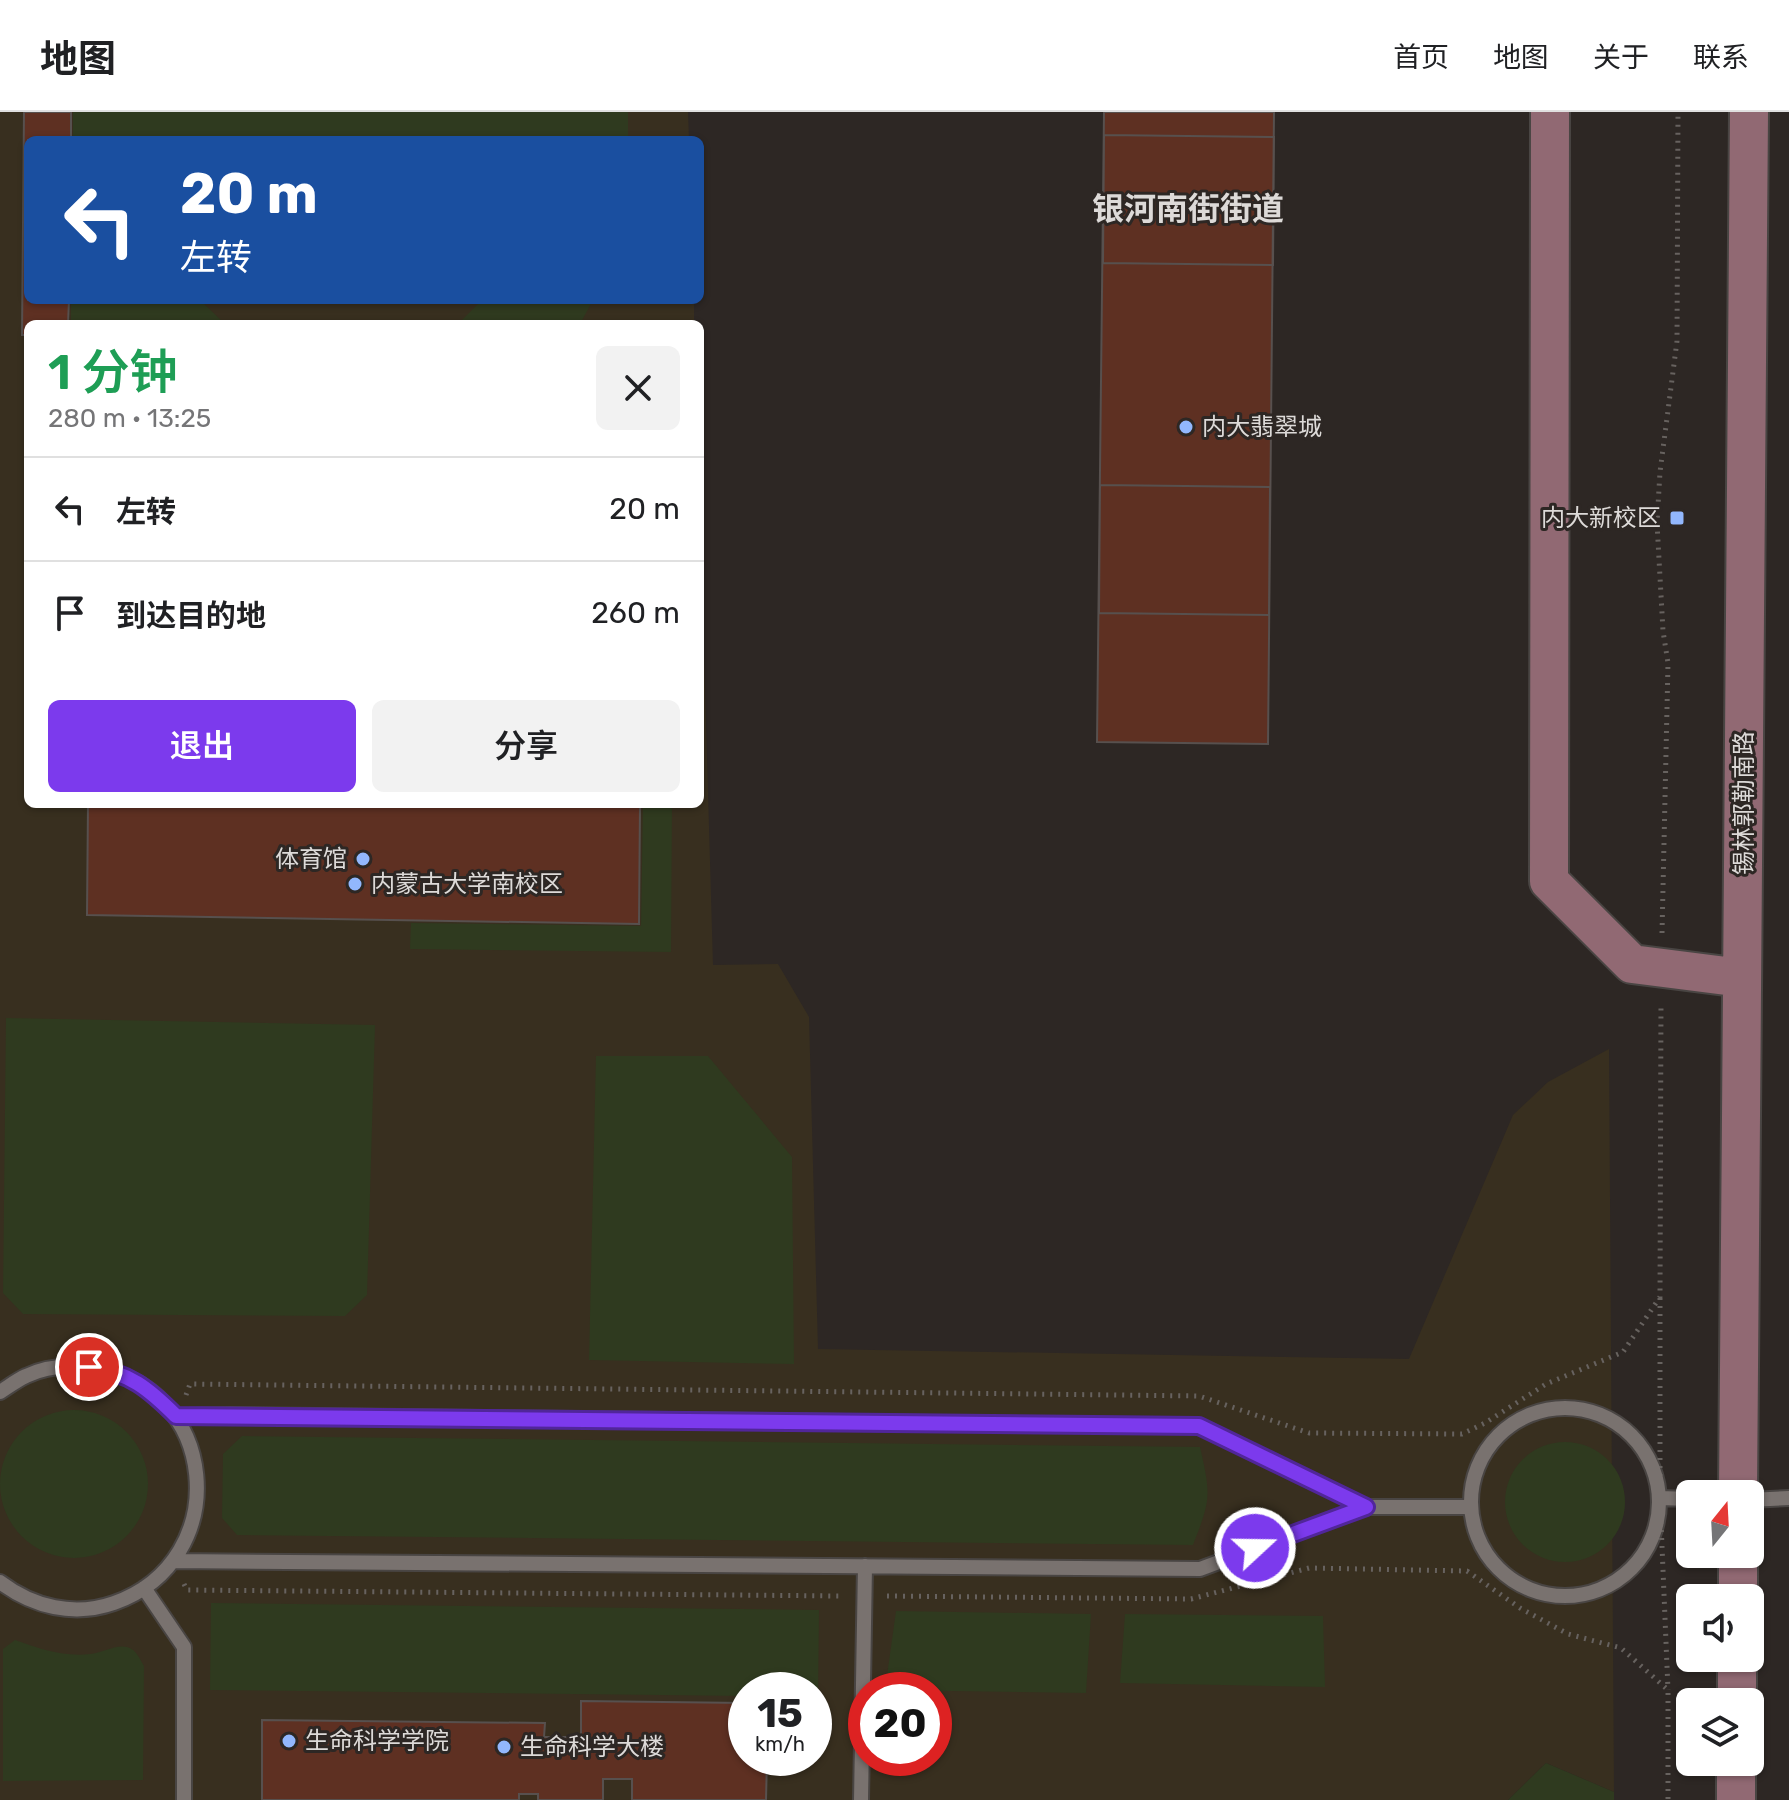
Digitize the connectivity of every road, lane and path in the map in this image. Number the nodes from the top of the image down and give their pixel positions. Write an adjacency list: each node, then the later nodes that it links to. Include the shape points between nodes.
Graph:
1 (1550, 112): 4 (main road, via 1549,881 1632,964)
2 (1678, 112): 4 (path, via 1677,341 1657,523 1668,663)
3 (1749, 112): 5 (main road, 锡林郭勒南路)
4 (1661, 967): 5 (main road); 7 (path, via 1660,1297 1623,1352 1546,1384 1462,1434 1309,1433 1199,1396 190,1384)
5 (1742, 978): 8 (main road, 锡林郭勒南路)
6 (2, 1385): 7 (lane, via 69,1365 110,1370 147,1387)
7 (176, 1416): 13 (lane, via 1199,1426); 15 (lane, via 194,1454 199,1494 190,1534)
8 (1738, 1480)
9 (1660, 1498): 11 (lane); 14 (lane, via 1656,1529 1643,1557 1621,1579 1594,1592 1563,1597 1532,1591 1504,1575 1483,1550); 14 (lane, via 1654,1468 1638,1441 1615,1421 1586,1410 1556,1407 1526,1415 1499,1433 1480,1459)
10 (1789, 1498): 12 (lane)
11 (1676, 1499)
12 (1764, 1499)
13 (1366, 1507): 14 (lane); 16 (lane, via 1200,1569)
14 (1471, 1507)
15 (173, 1561): 16 (lane); 18 (lane); 19 (path, via 187,1590)
16 (865, 1566): 19 (lane)
17 (0, 1582): 18 (lane, via 20,1597 58,1609 98,1608)
18 (144, 1588): 21 (lane, via 184,1647)
19 (865, 1596): 22 (lane); 23 (path, via 1191,1599 1309,1568 1467,1571 1568,1634 1621,1648 1668,1690)
20 (1736, 1776): 24 (main road)
21 (184, 1800)
22 (861, 1800)
23 (1668, 1800)
24 (1736, 1800)

